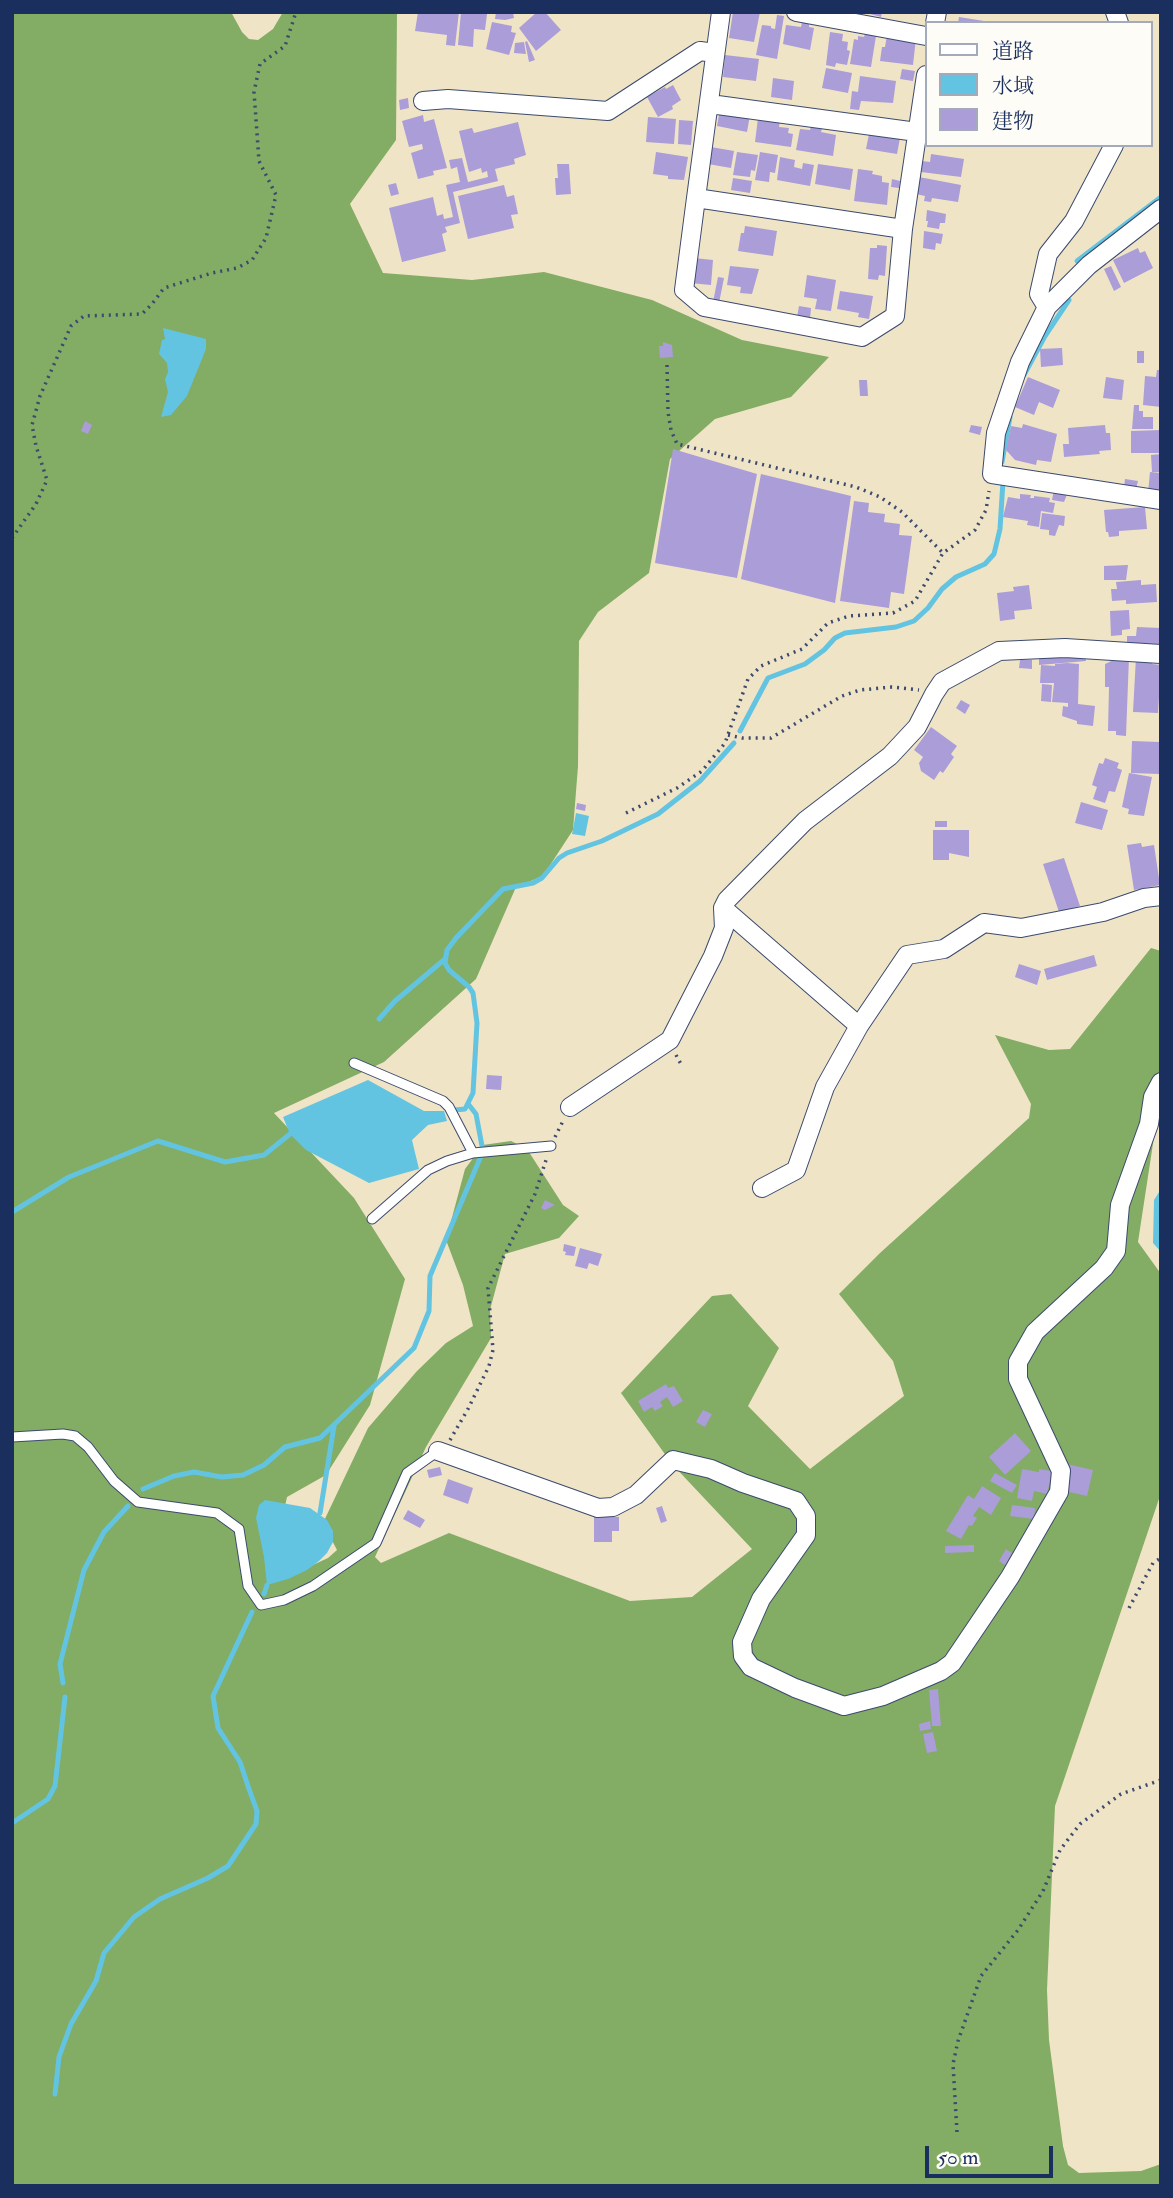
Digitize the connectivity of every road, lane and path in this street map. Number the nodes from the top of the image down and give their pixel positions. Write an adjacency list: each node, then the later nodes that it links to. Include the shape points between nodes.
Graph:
1 (296, 12): 18 (path, via 285,46 260,64 254,92 259,161 276,195 266,238 253,260 164,288 142,314 84,316 71,326 32,425 47,480)
2 (721, 12): 5 (street)
3 (796, 12): 4 (street)
4 (925, 36)
5 (715, 53): 7 (street, via 700,51 608,111); 8 (street)
6 (925, 81): 9 (street)
7 (423, 101)
8 (710, 104): 9 (street); 11 (street)
9 (917, 132): 13 (street)
10 (1113, 147): 14 (street, via 1074,221 1048,254 1039,294)
11 (696, 198): 13 (street); 13 (street, via 684,290 704,307 862,337 895,316)
12 (1161, 209): 14 (street, via 1089,265)
13 (902, 229)
14 (1047, 307): 16 (street, via 1020,362 996,433)
15 (667, 365): 19 (path, via 668,412 677,444 856,487 902,512)
16 (992, 474): 17 (street); 19 (path, via 986,510 975,530)
17 (1161, 500)
18 (12, 538)
19 (943, 552): 22 (path, via 915,601 894,613 849,616 828,623 802,649 761,666 748,679)
20 (1161, 654): 21 (street, via 1065,648 999,651 942,682)
21 (934, 694): 22 (path, via 910,687 860,690 771,738); 25 (street, via 917,727 890,756 805,821)
22 (729, 735): 23 (path, via 702,771)
23 (625, 813)
24 (1161, 896): 26 (street, via 1021,928 984,923 944,949 907,955)
25 (723, 908): 26 (street); 29 (street, via 724,928 713,956 670,1040)
26 (859, 1026): 32 (street, via 825,1087 796,1170)
27 (354, 1063): 31 (lane, via 443,1101)
28 (1161, 1082): 35 (street, via 1120,1205 1116,1251 1104,1268 1035,1332 1018,1362 1018,1379 1061,1471 1059,1492 1010,1577 952,1663 941,1671 883,1696 844,1706 751,1667 743,1656 742,1642 761,1599 806,1535 806,1516 796,1501 673,1460 636,1495 613,1507 598,1508)
29 (570, 1107): 30 (path)
30 (551, 1146): 31 (lane); 35 (path, via 535,1194 488,1288 493,1350 489,1366 452,1438)
31 (473, 1153): 33 (lane, via 428,1170)
32 (762, 1188)
33 (372, 1219)
34 (12, 1437): 35 (lane, via 75,1436 138,1502 217,1513 239,1529 248,1586 261,1605 313,1586 376,1543 407,1473)
35 (438, 1451)
36 (1161, 1558): 37 (path, via 1153,1563)
37 (1129, 1608)
38 (1161, 1780): 39 (path, via 1121,1794 1080,1824 1060,1850 1043,1891 981,1976 953,2064)
39 (957, 2132)

